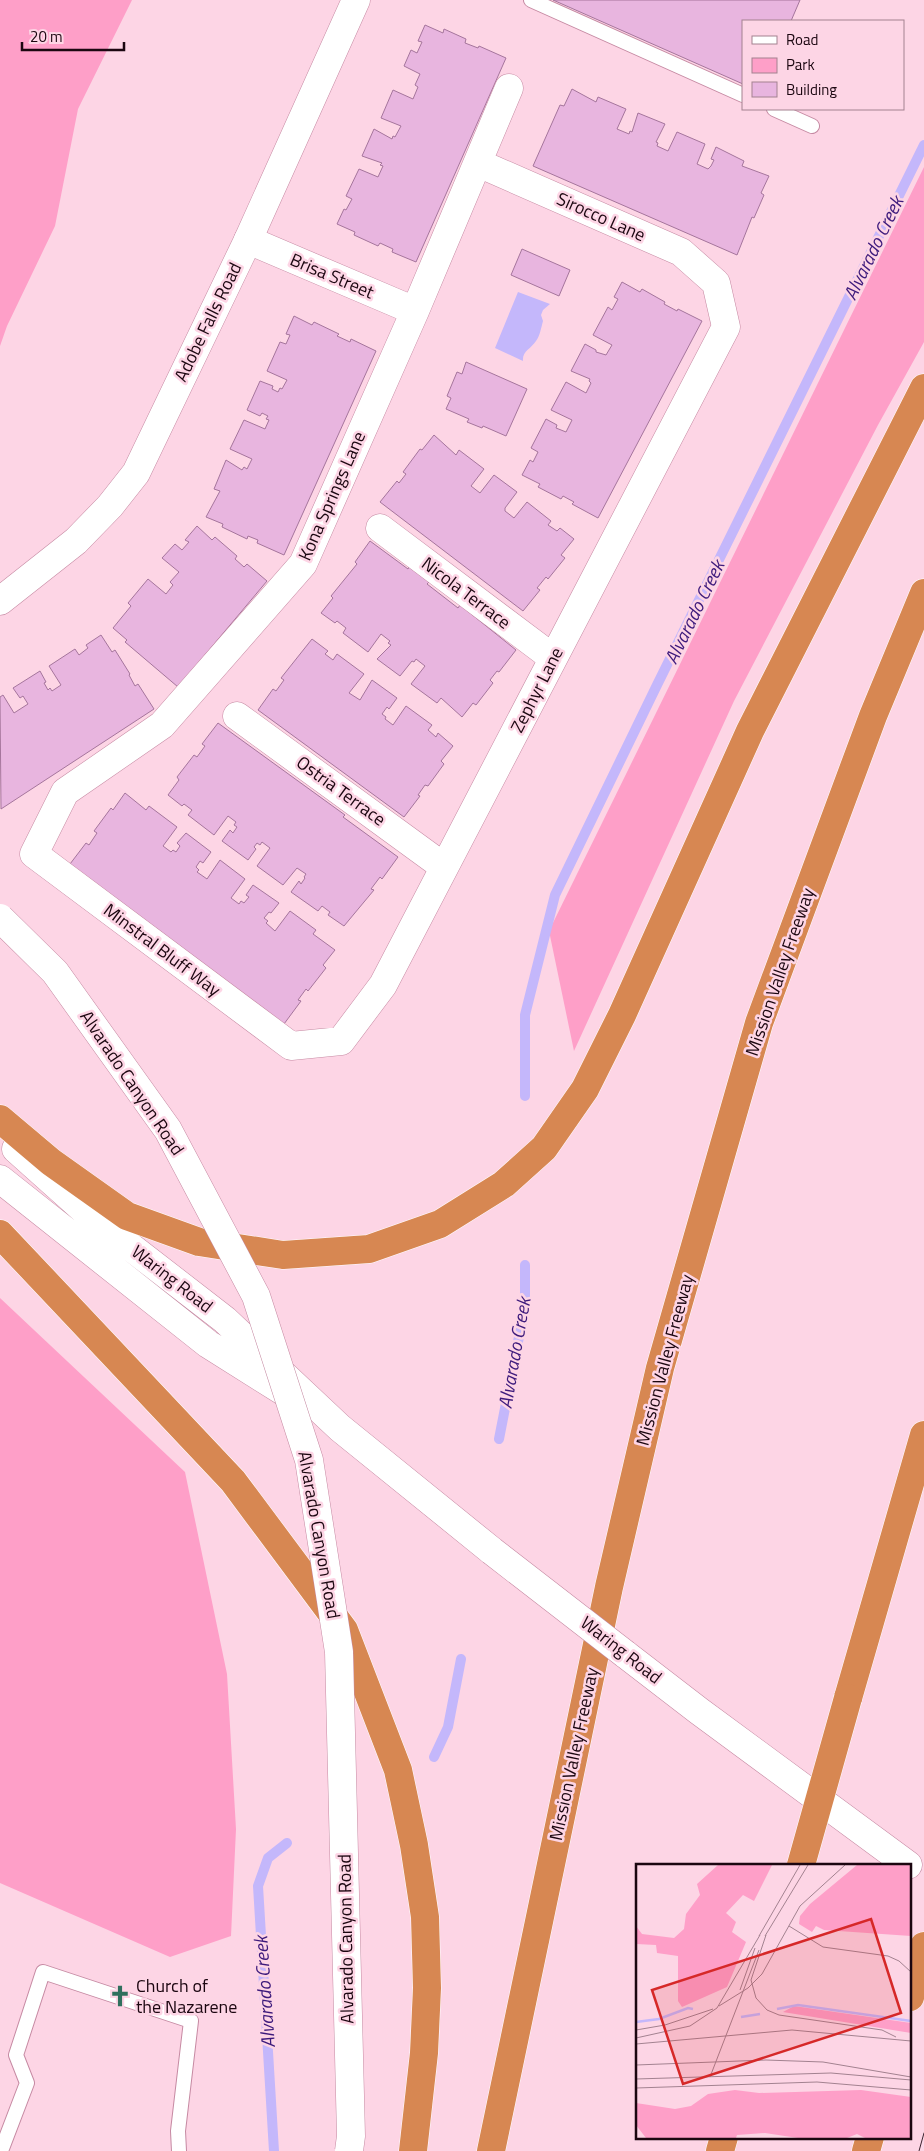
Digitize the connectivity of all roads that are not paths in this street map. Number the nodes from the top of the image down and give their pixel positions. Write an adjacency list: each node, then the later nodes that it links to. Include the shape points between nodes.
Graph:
1 (356, 0): 8 (street, Adobe Falls Road)
2 (531, 0): 4 (lane)
3 (509, 88): 7 (street, Kona Springs Lane)
4 (742, 95)
5 (776, 110): 6 (lane)
6 (812, 126)
7 (478, 164): 9 (street, Sirocco Lane, via 681,252); 10 (street, Kona Springs Lane)
8 (248, 240): 10 (street, Brisa Street); 14 (street, Adobe Falls Road, via 136,473 76,541)
9 (716, 283): 15 (street, Zephyr Lane, via 726,327)
10 (415, 311): 17 (street, Kona Springs Lane, via 303,564 162,725 65,792)
11 (924, 388): 21 (highway, via 750,731 622,1015 585,1088 544,1148 504,1184 440,1224 369,1249 283,1255 199,1242 127,1216 51,1162)
12 (380, 528): 15 (street, Nicola Terrace)
13 (924, 593): 39 (highway, Mission Valley Freeway, via 873,716 759,1023 660,1368 607,1596)
14 (0, 601)
15 (553, 658): 18 (street, Zephyr Lane)
16 (238, 716): 18 (street, Ostria Terrace)
17 (34, 854): 20 (street, Minstral Bluff Way)
18 (444, 867): 20 (street, Zephyr Lane, via 383,985 341,1041)
19 (0, 918): 37 (street, Alvarado Canyon Road, bridge, via 55,972 168,1130 256,1296 309,1460 339,1652)
20 (290, 1046)
21 (0, 1119)
22 (0, 1134): 25 (street, Waring Road, via 92,1217 226,1320)
23 (0, 1179): 25 (street, Waring Road, via 208,1344)
24 (0, 1234): 38 (highway, via 233,1481 344,1630 398,1770 414,1845 424,1917 425,2044)
25 (340, 1428): 28 (street, Waring Road, bridge, via 699,1711)
26 (924, 1435): 27 (highway, bridge)
27 (801, 1864)
28 (906, 1864)
29 (912, 1868): 30 (street, Waring Road)
30 (924, 1876)
31 (923, 1957): 32 (highway)
32 (912, 1991)
33 (724, 2138): 40 (highway)
34 (870, 2138): 41 (highway)
35 (1, 2151): 36 (lane, via 27,2083 16,2055 43,1972 191,2021 178,2131)
36 (179, 2151)
37 (349, 2151)
38 (413, 2151)
39 (491, 2151)
40 (720, 2151)
41 (866, 2151)

